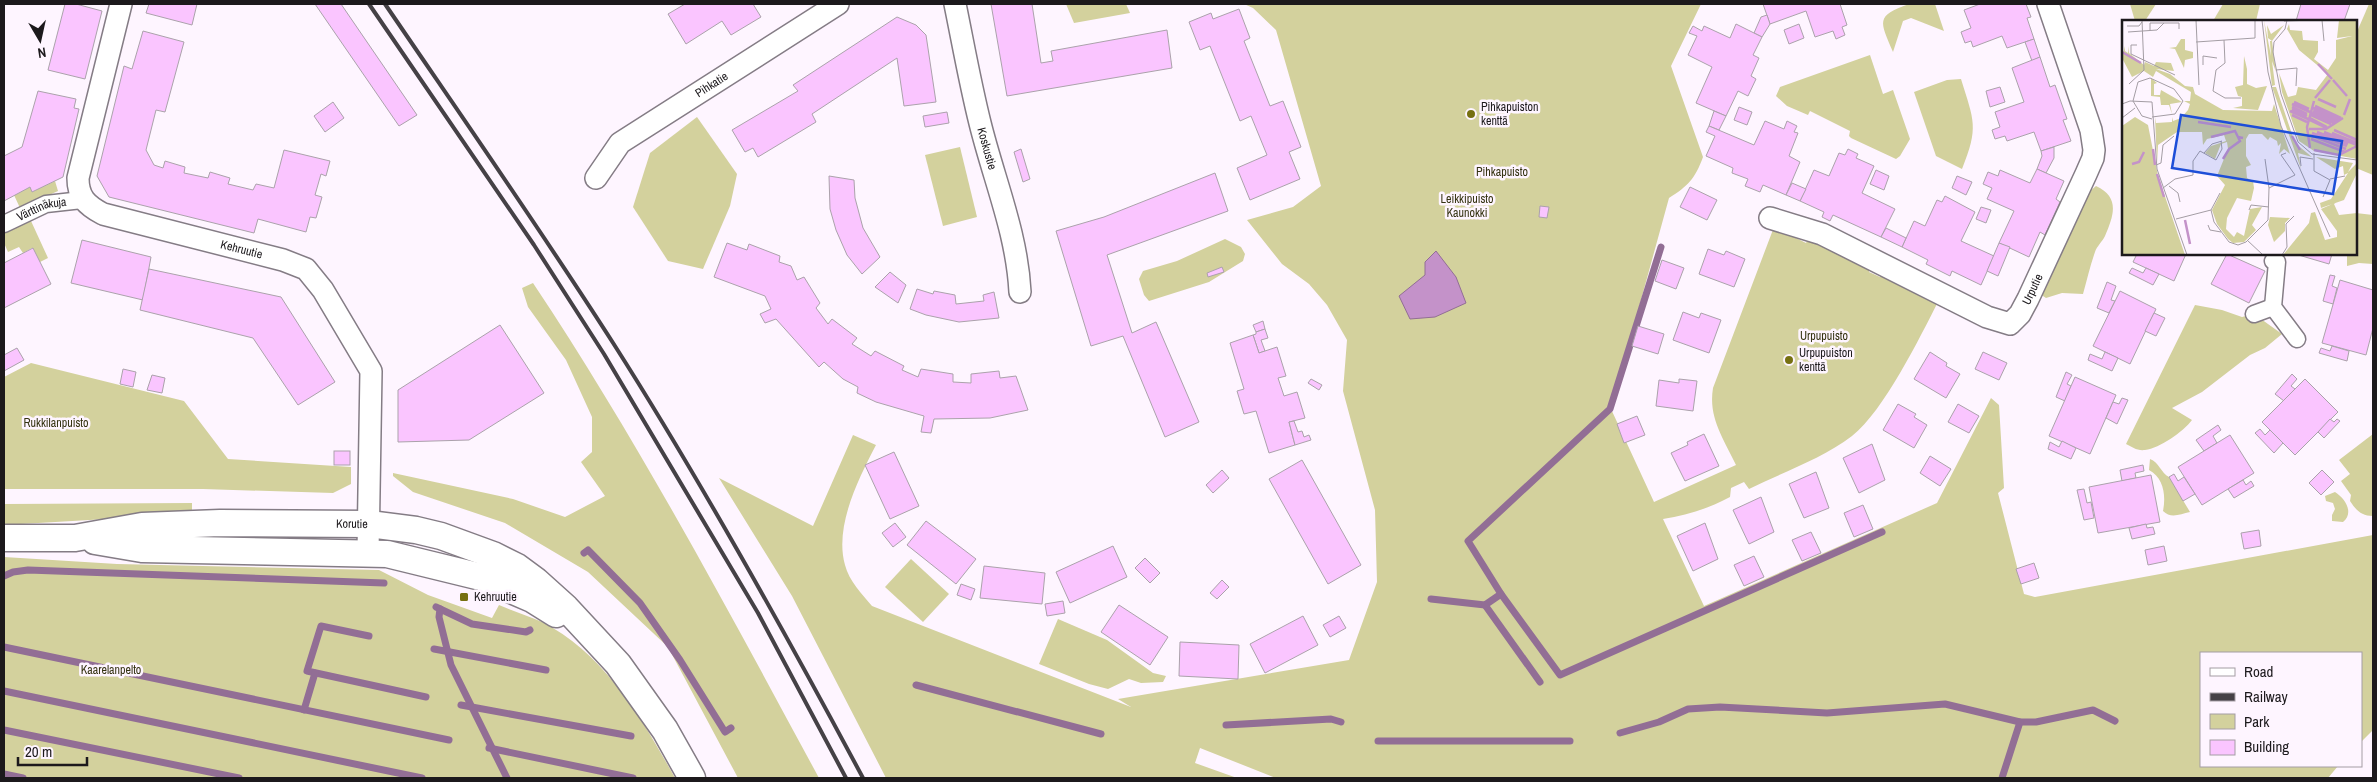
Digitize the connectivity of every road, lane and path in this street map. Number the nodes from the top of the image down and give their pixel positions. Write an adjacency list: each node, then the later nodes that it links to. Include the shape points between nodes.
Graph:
1 (121, 4): 6 (street, via 78,178)
2 (838, 4): 5 (street, Pihkatie, via 620,143)
3 (954, 4): 10 (street, Koskustie, via 980,123 1018,260)
4 (2048, 4): 7 (street, Urputie, via 2091,130 2093,158 2028,299 2010,324 1987,317 1822,234)
5 (596, 178)
6 (82, 200): 8 (street, Värttinäkuja, via 46,204); 14 (street, Kehruutie, via 102,214 283,260 306,269 323,290 371,371)
7 (1770, 218)
8 (4, 224)
9 (2276, 261): 11 (street)
10 (1020, 292)
11 (2274, 307): 12 (street); 13 (street)
12 (2254, 314)
13 (2297, 339)
14 (369, 524): 16 (street, Korutie, via 142,526); 17 (street, Kehruutie); 18 (street, Korutie, via 416,530 493,555 536,581)
15 (4, 538): 16 (street, Korutie)
16 (75, 538): 17 (street, Korutie, via 142,549)
17 (368, 552): 18 (street, Korutie, via 411,558 481,577 536,601)
18 (592, 638): 19 (street, Korutie, via 618,664 665,730)
19 (692, 778)

